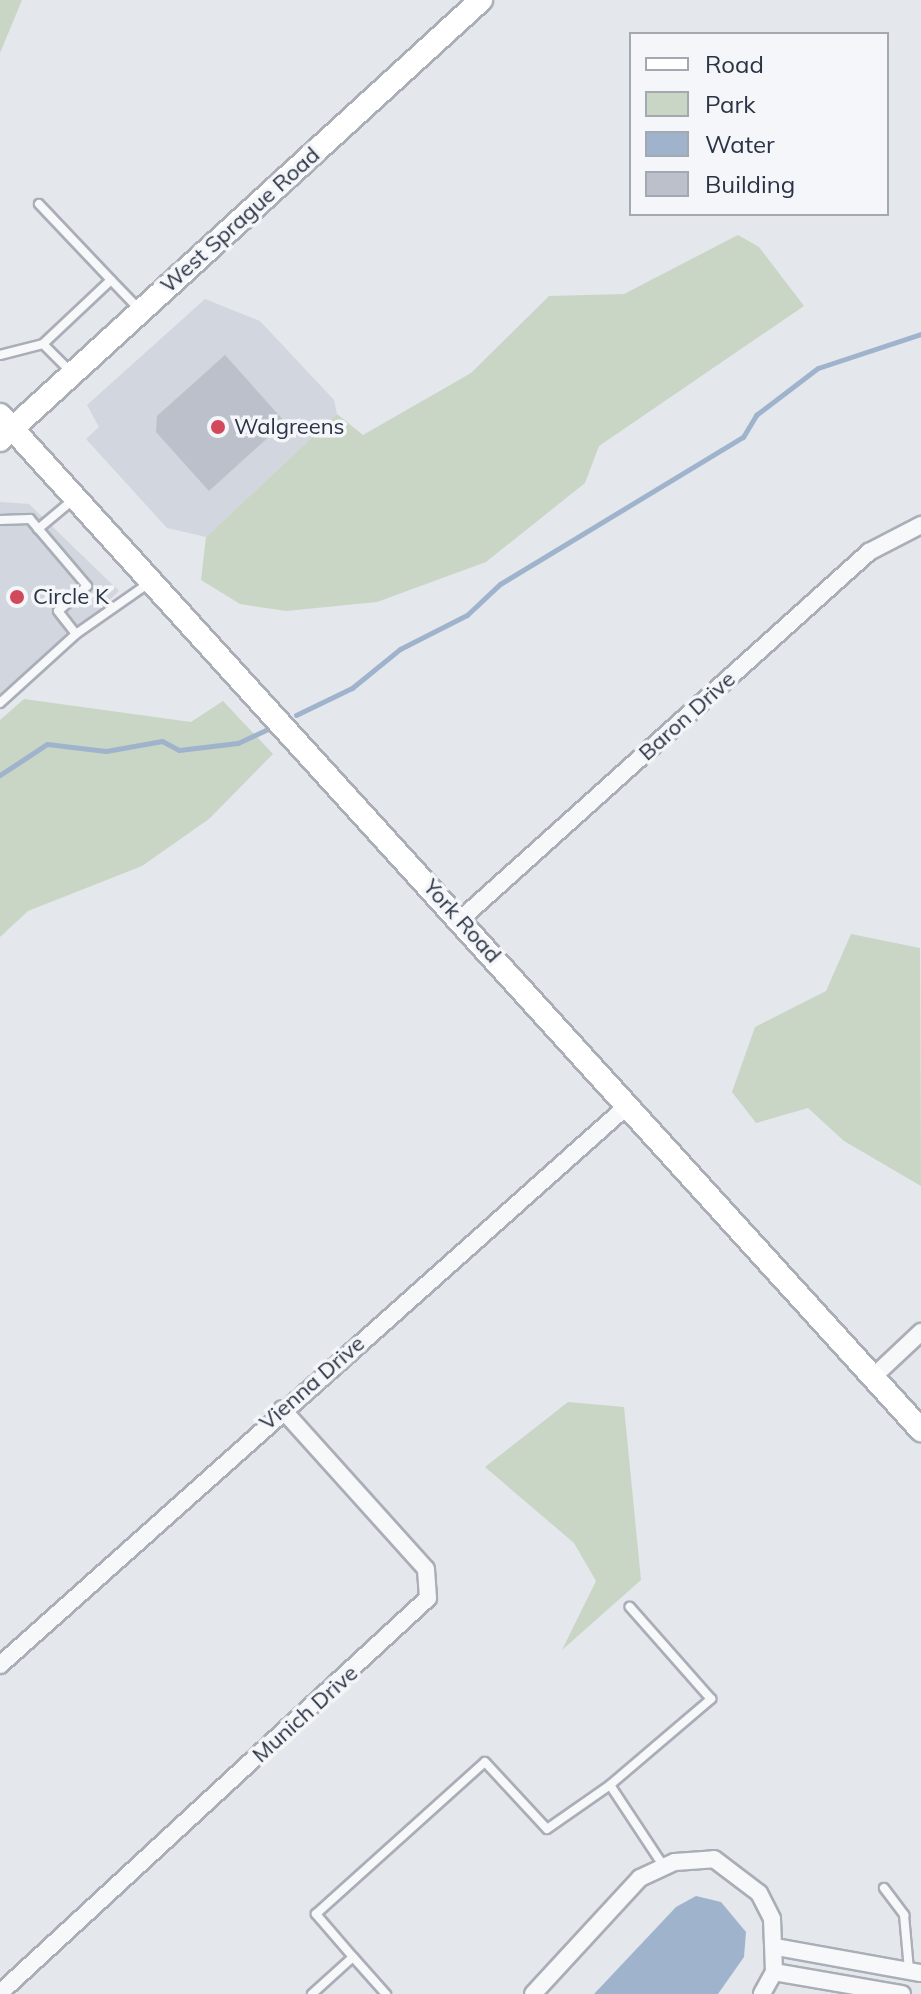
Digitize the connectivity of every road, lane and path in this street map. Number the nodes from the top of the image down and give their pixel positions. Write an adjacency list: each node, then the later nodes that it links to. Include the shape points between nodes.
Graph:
1 (481, 0): 4 (street, West Sprague Road)
2 (39, 204): 3 (lane)
3 (111, 280): 4 (lane); 5 (lane)
4 (141, 310): 7 (street, West Sprague Road)
5 (43, 344): 6 (lane); 7 (lane)
6 (0, 355)
7 (72, 374): 8 (street, West Sprague Road)
8 (4, 428): 9 (street, York Road)
9 (76, 497): 12 (lane); 13 (street, York Road)
10 (0, 520): 12 (lane, via 30,519)
11 (921, 525): 16 (street, Baron Drive, via 869,552)
12 (38, 529): 14 (lane, via 87,586 58,611)
13 (152, 580): 14 (lane); 16 (street, York Road)
14 (76, 634): 15 (lane)
15 (0, 703)
16 (461, 919): 17 (street, York Road)
17 (628, 1105): 19 (street, York Road); 20 (street, Vienna Drive)
18 (921, 1332): 19 (street)
19 (873, 1377): 21 (street, York Road)
20 (282, 1409): 23 (street, Vienna Drive); 31 (street, Munich Drive, via 426,1569 428,1598)
21 (921, 1430)
22 (630, 1607): 24 (lane, via 711,1699)
23 (0, 1665)
24 (610, 1785): 25 (lane); 28 (lane, via 547,1829 485,1762 316,1914)
25 (664, 1867): 27 (street, via 714,1859 741,1874 766,1906); 34 (street, via 640,1878)
26 (884, 1888): 30 (lane, via 904,1915)
27 (776, 1947): 29 (street); 30 (street)
28 (353, 1957): 32 (lane); 33 (lane)
29 (774, 1972): 35 (street); 36 (street)
30 (915, 1972)
31 (0, 1993)
32 (312, 1994)
33 (386, 1994)
34 (533, 1994)
35 (762, 1994)
36 (902, 1994)

